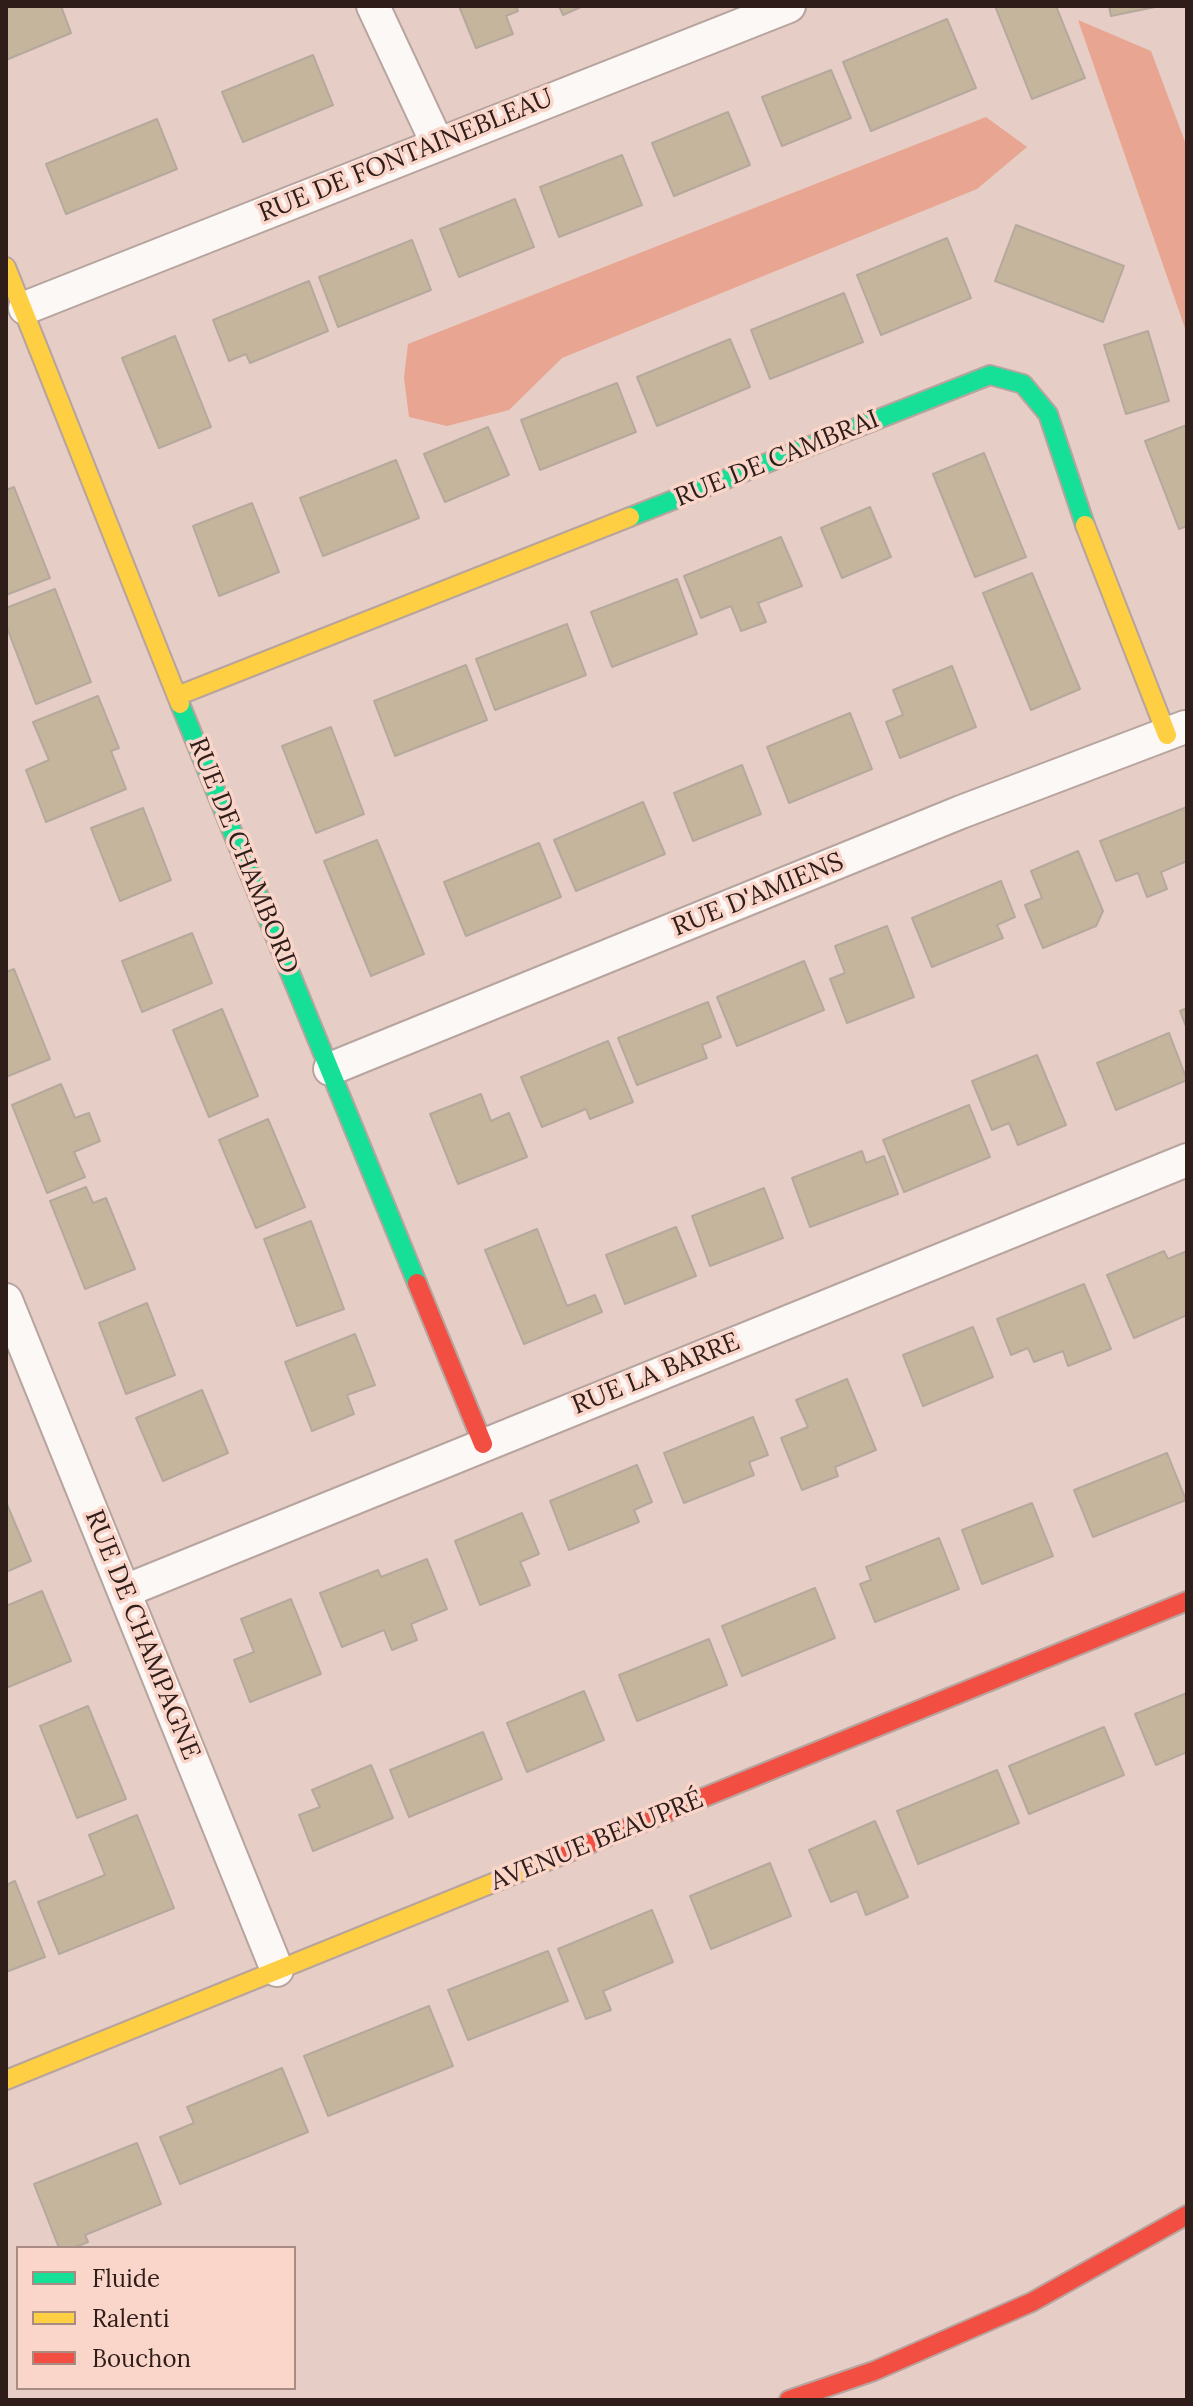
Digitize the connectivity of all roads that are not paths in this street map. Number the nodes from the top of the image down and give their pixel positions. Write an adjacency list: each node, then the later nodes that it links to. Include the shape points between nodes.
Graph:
1 (373, 6): 3 (street)
2 (789, 6): 3 (street, RUE DE FONTAINEBLEAU)
3 (437, 143): 5 (street, RUE DE FONTAINEBLEAU)
4 (6, 267): 5 (main road, RUE DE CHAMBORD)
5 (25, 308): 6 (main road, RUE DE CHAMBORD)
6 (177, 696): 7 (main road, RUE DE CAMBRAI, via 990,375 1023,384 1048,414 1097,560); 8 (main road, RUE DE CHAMBORD)
7 (1177, 731): 8 (street, RUE D'AMIENS, via 961,812)
8 (330, 1069): 11 (main road, RUE DE CHAMBORD)
9 (1187, 1160): 11 (street, RUE LA BARRE)
10 (6, 1300): 12 (street, RUE DE CHAMPAGNE)
11 (483, 1444): 12 (street, RUE LA BARRE)
12 (125, 1591): 14 (street, RUE DE CHAMPAGNE)
13 (1187, 1601): 14 (main road, AVENUE BEAUPRÉ)
14 (277, 1970): 15 (main road, AVENUE BEAUPRÉ)
15 (6, 2080)
16 (1187, 2215): 17 (main road, via 1032,2302 874,2371)
17 (789, 2400)

